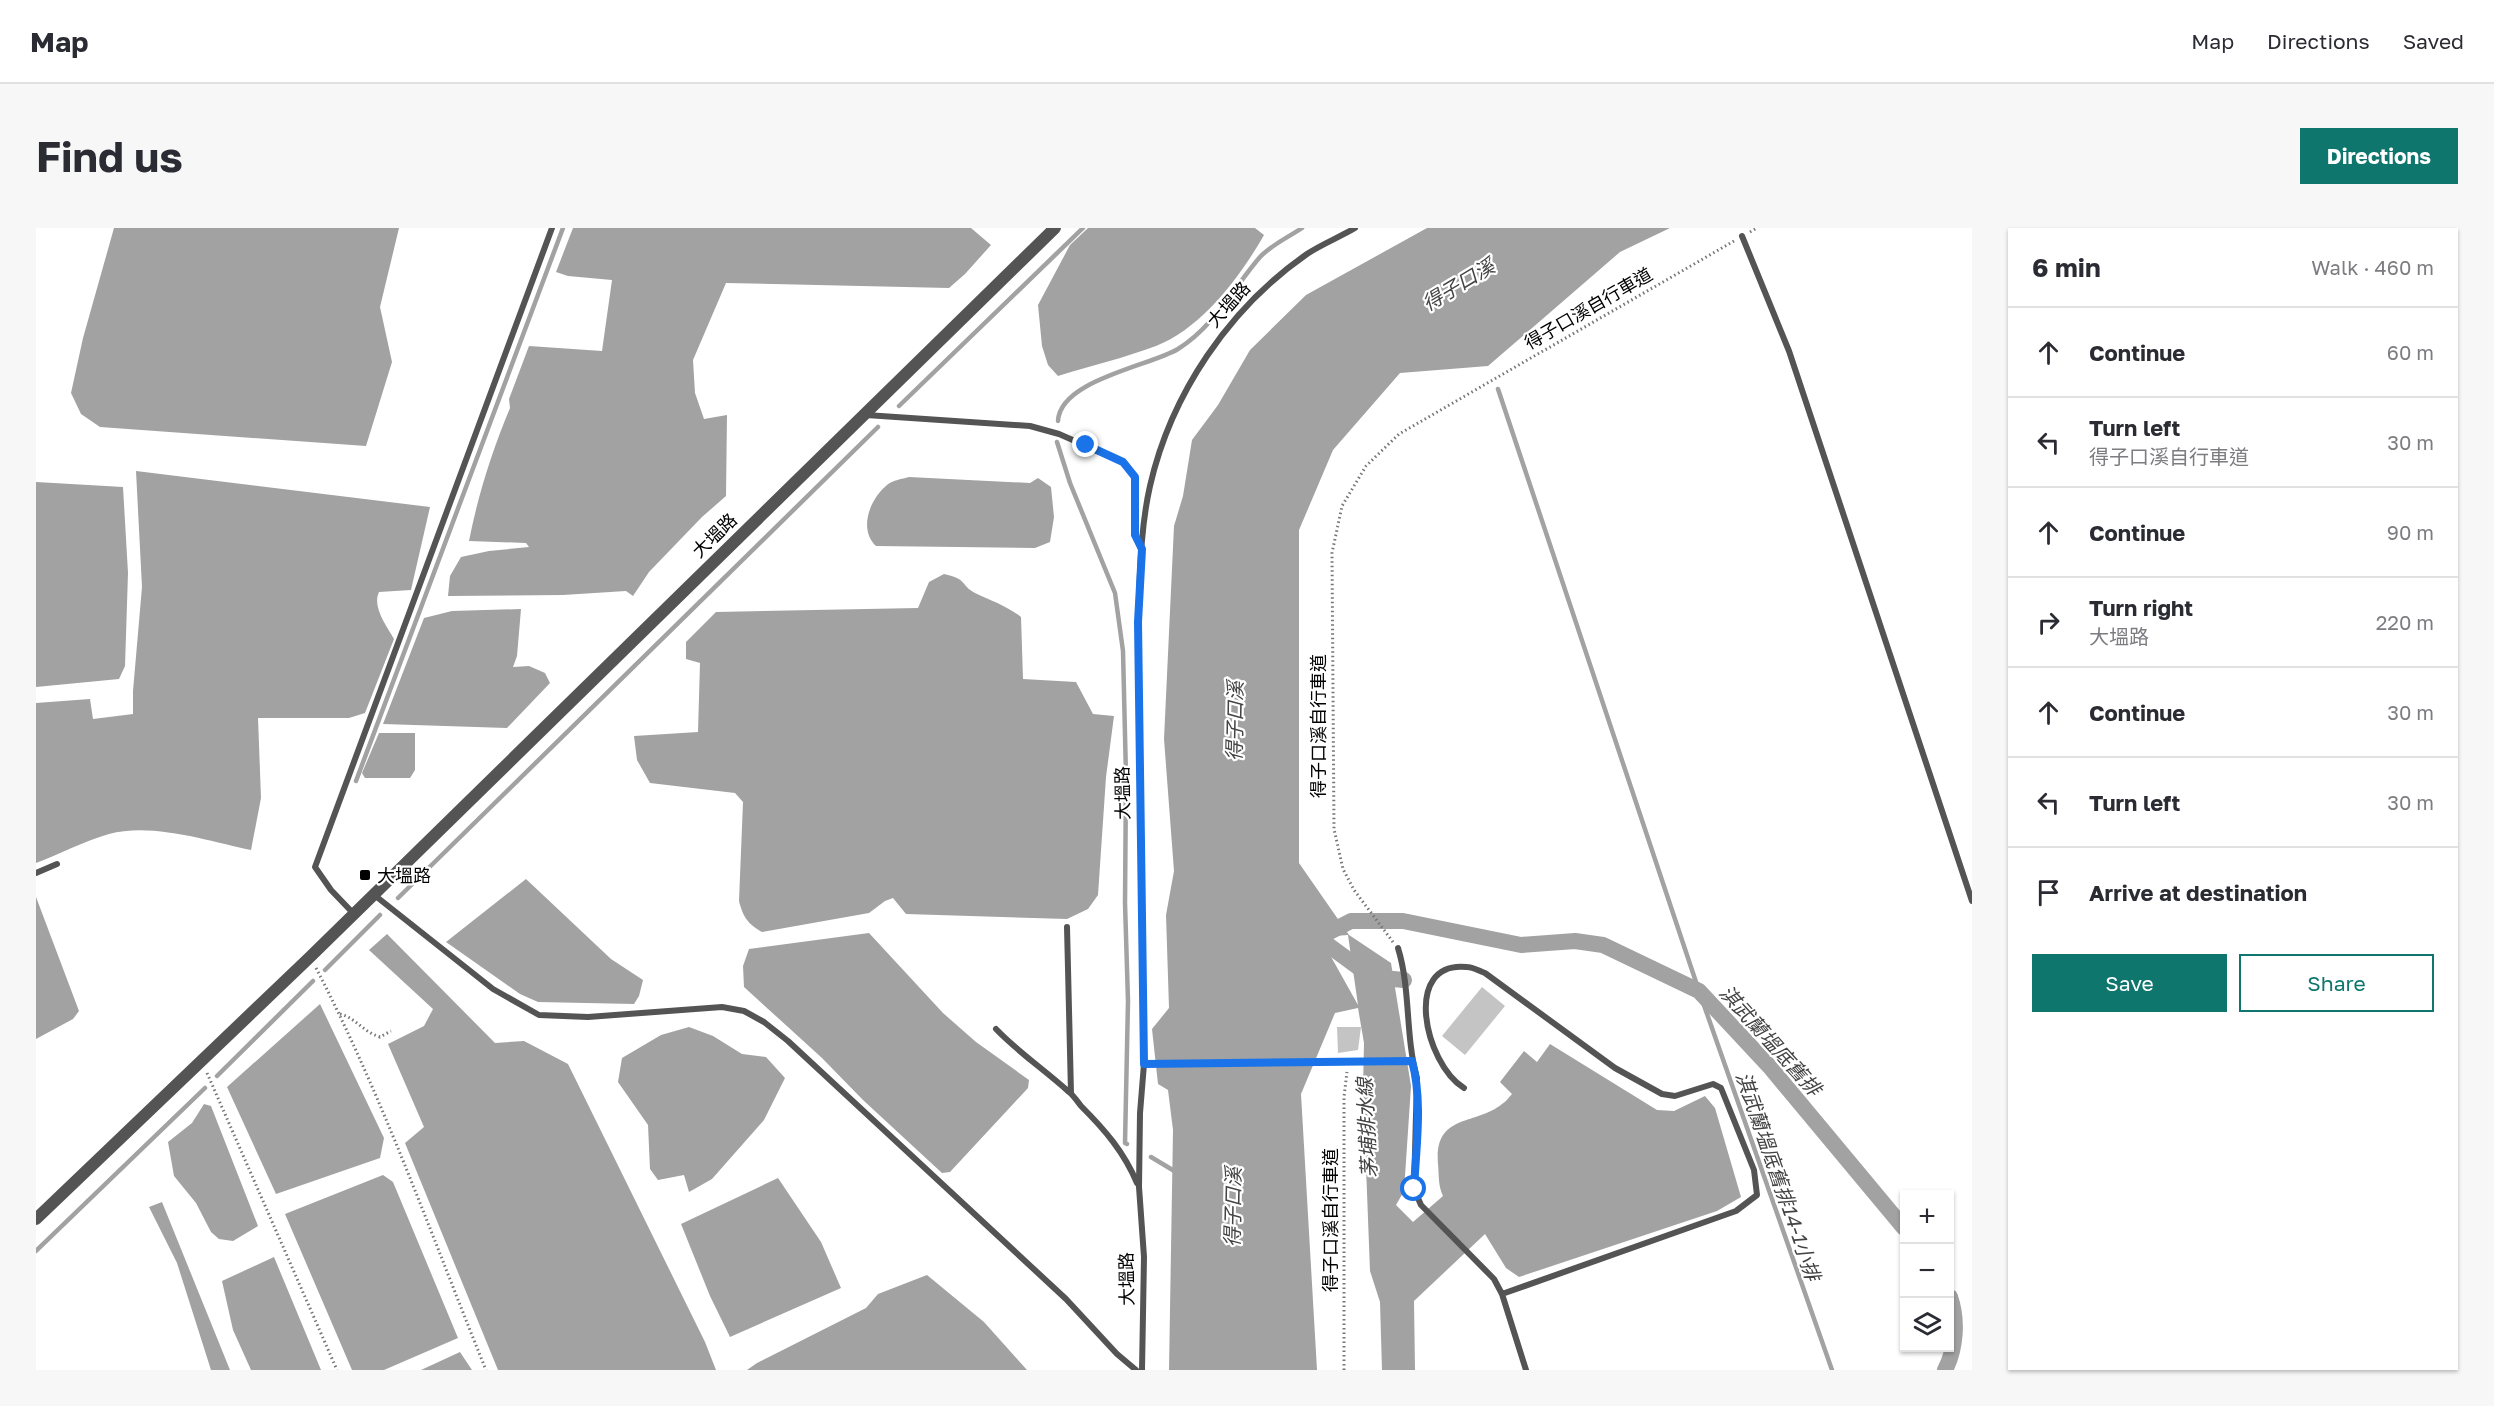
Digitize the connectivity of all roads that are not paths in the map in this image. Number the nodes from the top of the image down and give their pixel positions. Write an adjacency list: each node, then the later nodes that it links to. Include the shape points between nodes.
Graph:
1 (552, 228): 11 (lane, via 315,867)
2 (1055, 228): 5 (street, 大塭路)
3 (1355, 228): 6 (lane, 大塭路, via 1308,254 1255,297 1191,380 1162,439 1149,488)
4 (1742, 236): 10 (lane, via 1792,362)
5 (863, 414): 6 (lane, via 1030,426 1059,434 1123,462 1135,477 1135,535); 9 (street, 大塭路)
6 (1142, 549): 16 (lane, 大塭路, via 1138,634)
7 (57, 864): 8 (lane)
8 (36, 873)
9 (373, 893): 11 (street, 大塭路); 22 (lane, via 493,989 539,1015 588,1017 722,1006 744,1011 764,1022 1066,1299)
10 (1972, 901)
11 (353, 913): 20 (street, 大塭路)
12 (1067, 927): 18 (lane)
13 (1398, 948): 21 (lane, via 1417,1078 1414,1189 1421,1206 1494,1279)
14 (996, 1029): 18 (lane, via 1018,1052)
15 (1348, 1062): 16 (lane)
16 (1144, 1064): 19 (lane, 大塭路)
17 (1464, 1088): 21 (lane, via 1446,1073 1429,1041 1425,1007 1434,980 1445,970 1467,967 1485,973 1615,1068 1662,1094 1675,1096 1713,1084 1721,1088 1754,1170 1757,1195 1736,1211)
18 (1071, 1093): 19 (lane, via 1102,1125)
19 (1139, 1186): 23 (lane, 大塭路, via 1144,1257)
20 (36, 1219)
21 (1502, 1294): 24 (lane)
22 (1136, 1370)
23 (1142, 1370)
24 (1526, 1370)

